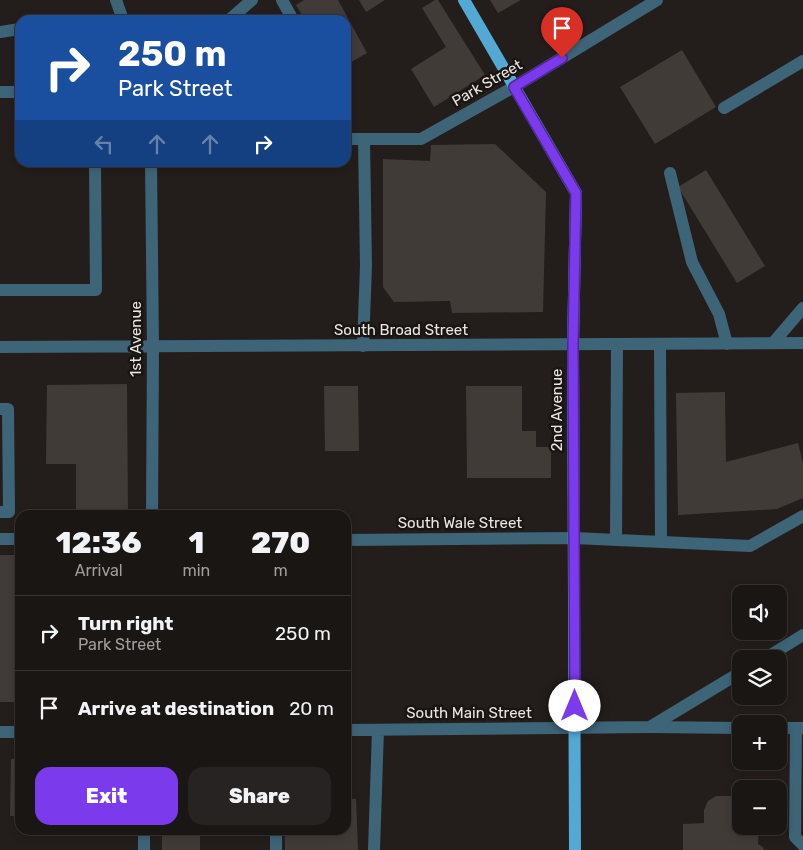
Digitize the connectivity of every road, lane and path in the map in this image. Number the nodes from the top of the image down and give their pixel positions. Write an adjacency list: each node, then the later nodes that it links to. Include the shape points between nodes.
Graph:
1 (116, 0): 6 (street)
2 (252, 0): 7 (street)
3 (282, 0): 8 (street)
4 (464, 0): 12 (main road, 2nd Avenue)
5 (657, 0): 12 (street, Park Street)
6 (121, 15)
7 (235, 15)
8 (290, 15)
9 (15, 30): 10 (street)
10 (0, 32)
11 (803, 61): 15 (street)
12 (514, 87): 17 (street, Park Street, via 420,139); 29 (main road, 2nd Avenue, via 576,193)
13 (0, 92): 14 (street)
14 (15, 92)
15 (724, 108)
16 (351, 139): 17 (street, Park Street)
17 (364, 139): 28 (street, via 366,266)
18 (95, 167): 21 (street, via 96,290)
19 (151, 167): 31 (street, 1st Avenue)
20 (670, 172): 24 (street, via 692,262 719,314)
21 (0, 290)
22 (803, 308): 23 (street)
23 (773, 343): 24 (street, South Broad Street); 25 (street, South Broad Street)
24 (727, 344): 27 (street, South Broad Street)
25 (803, 344)
26 (617, 345): 27 (street, South Broad Street); 29 (street, South Broad Street); 41 (street)
27 (660, 345): 42 (street)
28 (363, 346): 29 (street, South Broad Street); 31 (street, South Broad Street)
29 (573, 346): 37 (main road, 2nd Avenue)
30 (0, 347): 31 (street, South Broad Street)
31 (153, 347): 34 (street, 1st Avenue)
32 (0, 409): 33 (street, via 8,409)
33 (4, 460): 35 (street, via 10,512)
34 (152, 510)
35 (0, 512)
36 (803, 516): 42 (street, South Wale Street, via 750,546)
37 (574, 538): 40 (street, South Wale Street); 41 (street, South Wale Street); 49 (main road, 2nd Avenue)
38 (0, 539): 39 (street)
39 (15, 539)
40 (351, 540)
41 (616, 540): 42 (street, South Wale Street)
42 (660, 542)
43 (803, 636): 44 (street)
44 (779, 650)
45 (732, 677): 46 (street)
46 (650, 727): 47 (street, South Main Street); 49 (street, South Main Street)
47 (732, 728)
48 (799, 728): 56 (street, via 796,837)
49 (575, 729): 51 (street, South Main Street); 60 (main road, 2nd Avenue)
50 (351, 730): 51 (street, South Main Street)
51 (378, 730): 59 (street)
52 (0, 732): 53 (street)
53 (15, 732)
54 (144, 835): 57 (street)
55 (276, 835): 58 (street)
56 (803, 845)
57 (144, 850)
58 (276, 850)
59 (374, 850)
60 (576, 850)

